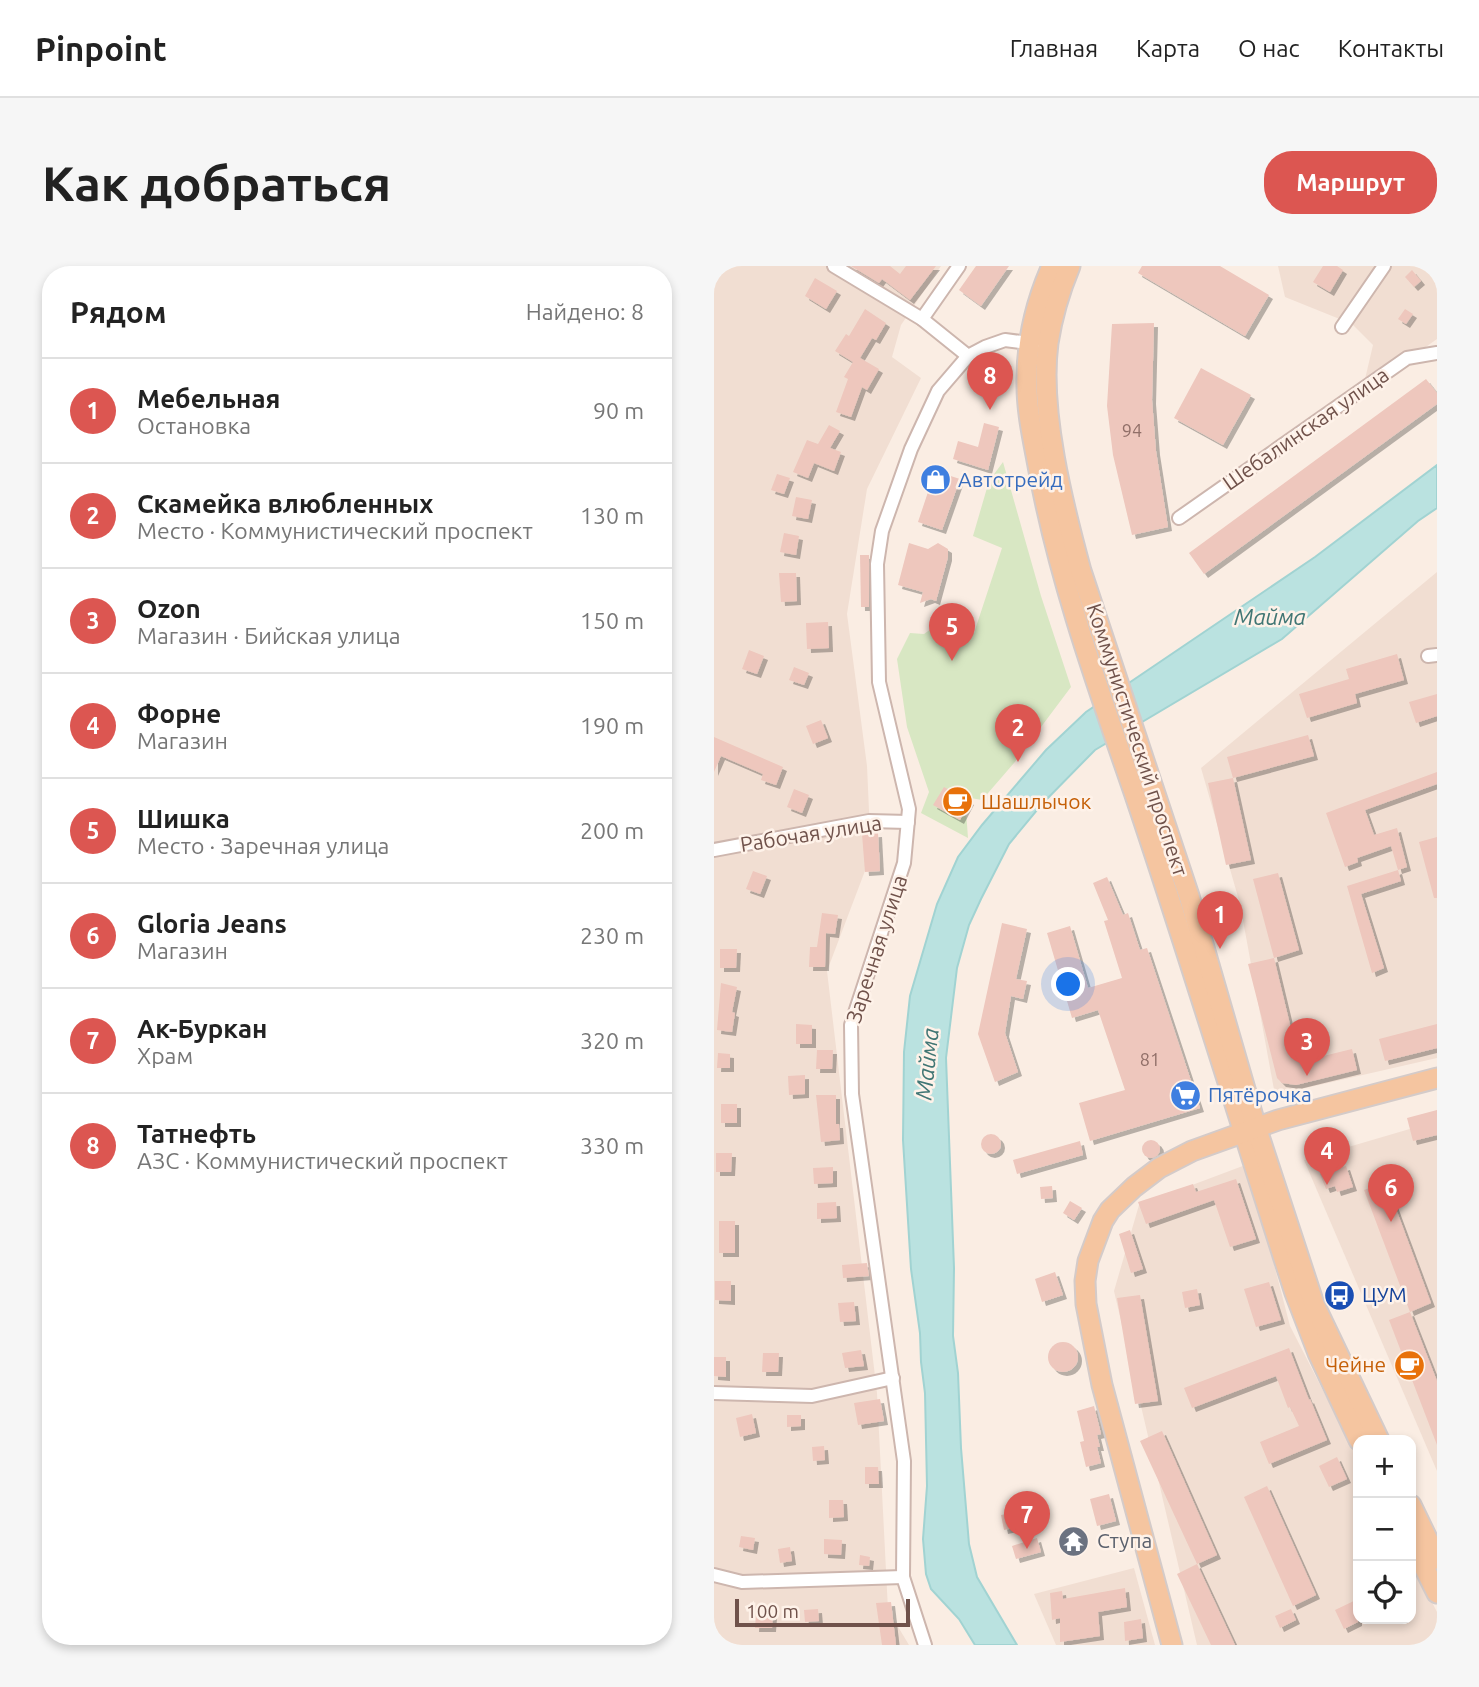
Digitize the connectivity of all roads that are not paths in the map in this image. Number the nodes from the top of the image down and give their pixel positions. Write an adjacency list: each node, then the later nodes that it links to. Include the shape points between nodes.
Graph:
1 (834, 266): 6 (street)
2 (959, 266): 6 (street)
3 (1052, 266): 8 (main road, Коммунистический проспект, via 1042,288)
4 (1070, 266): 8 (main road, Коммунистический проспект)
5 (1384, 266): 7 (street)
6 (922, 318): 10 (street)
7 (1342, 327)
8 (1038, 344): 10 (street, via 1005,340); 16 (main road, Коммунистический проспект, via 1054,451 1081,571 1207,954); 16 (main road, Коммунистический проспект, via 1027,389 1045,504 1092,674)
9 (1437, 353): 11 (street, Шебалинская улица, via 1407,358)
10 (968, 356): 12 (street, Заречная улица, via 950,374 928,409 879,547 879,682 900,760)
11 (1180, 518)
12 (908, 822): 13 (street, Рабочая улица, via 869,821); 17 (street, Заречная улица, via 904,863 851,1025 852,1094)
13 (714, 850)
14 (1437, 1078): 16 (main road)
15 (1437, 1088): 16 (main road)
16 (1251, 1133): 19 (main road, Коммунистический проспект, via 1295,1293); 20 (main road, Коммунистический проспект, via 1314,1304); 28 (main road, via 1192,1151 1134,1187 1103,1222 1085,1281 1102,1385); 29 (main road, via 1160,1176 1118,1212 1093,1273 1111,1382)
17 (893, 1378): 18 (street, via 812,1396); 25 (street, Заречная улица, via 904,1461)
18 (714, 1393)
19 (1357, 1435)
20 (1377, 1435)
21 (1416, 1515): 23 (main road)
22 (1416, 1551): 26 (main road)
23 (1437, 1559)
24 (714, 1575): 25 (street, via 742,1582)
25 (902, 1577): 27 (street, Заречная улица)
26 (1437, 1593)
27 (925, 1645)
28 (1172, 1645)
29 (1184, 1645)

